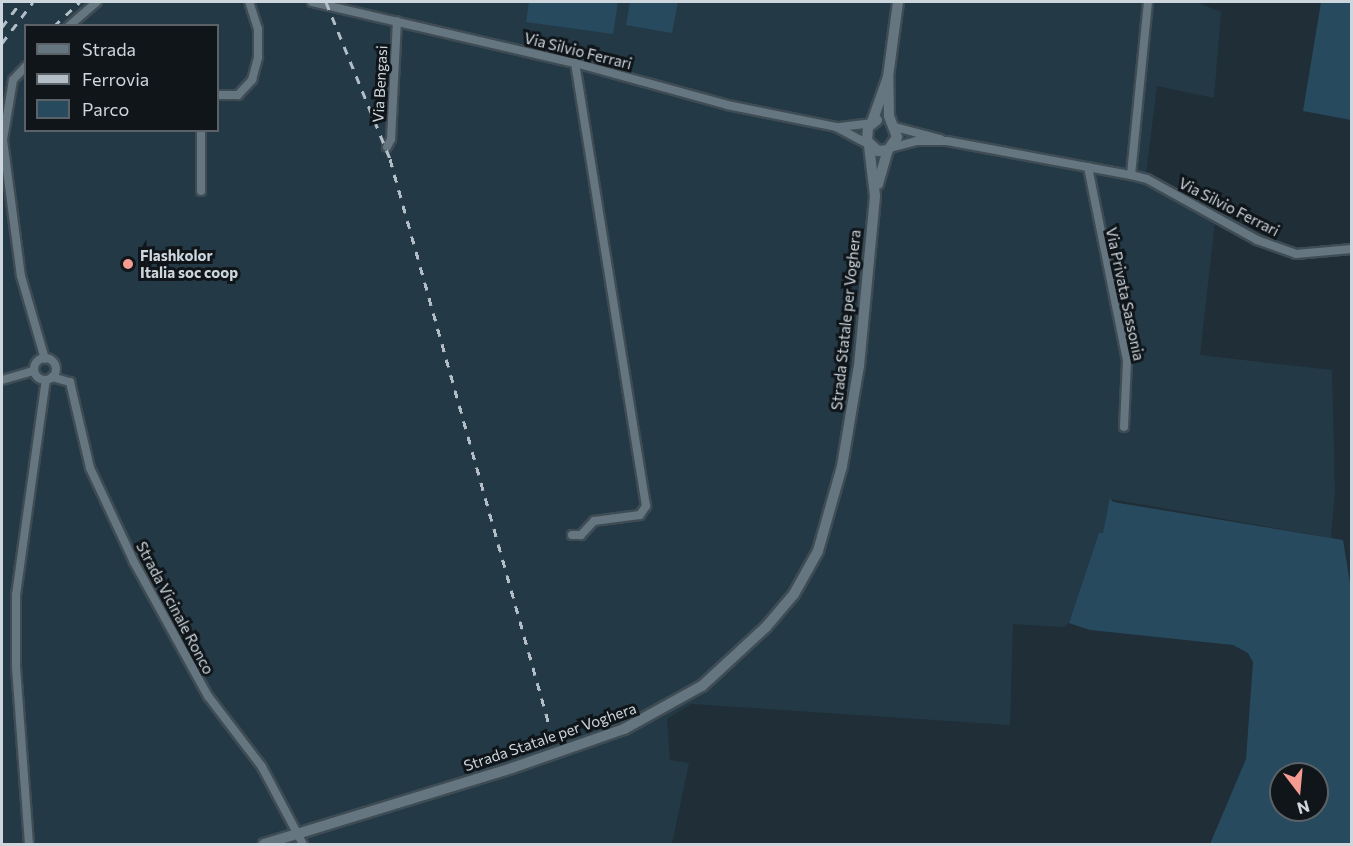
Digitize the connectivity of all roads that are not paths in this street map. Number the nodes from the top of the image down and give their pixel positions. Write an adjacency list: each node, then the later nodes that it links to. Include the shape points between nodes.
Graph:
1 (97, 2): 8 (street)
2 (249, 2): 12 (street, via 258,29 258,57 252,80 238,94)
3 (312, 2): 6 (street, Via Silvio Ferrari)
4 (898, 2): 11 (main road, Strada Statale per Voghera)
5 (1148, 2): 22 (street)
6 (343, 5): 7 (street, Via Silvio Ferrari)
7 (398, 21): 9 (street, Via Silvio Ferrari); 19 (street, Via Bengasi, via 391,139)
8 (71, 24)
9 (575, 63): 15 (street, Via Silvio Ferrari, via 728,105); 31 (street, via 646,506 640,514 594,521 581,535)
10 (24, 68): 26 (street, via 13,80 3,140 21,276)
11 (888, 77): 13 (main road, Strada Statale per Voghera); 14 (main road, Strada Statale per Voghera)
12 (219, 95)
13 (872, 123): 14 (main road, via 881,120); 15 (street, Via Silvio Ferrari); 18 (main road, Strada Statale per Voghera, via 866,132)
14 (893, 125): 17 (street, Via Silvio Ferrari); 20 (main road, Strada Statale per Voghera, via 897,137)
15 (836, 127): 18 (street, Via Silvio Ferrari)
16 (201, 132): 23 (street)
17 (947, 141): 20 (street, Via Silvio Ferrari, via 916,141); 21 (street, Via Silvio Ferrari)
18 (869, 145): 20 (main road, via 878,151); 24 (main road, Strada Statale per Voghera)
19 (387, 147)
20 (889, 149): 24 (main road, Strada Statale per Voghera)
21 (1088, 167): 22 (street, Via Silvio Ferrari); 30 (street, Via Privata Sassonia, via 1126,361)
22 (1131, 175): 25 (street, Via Silvio Ferrari, via 1296,254)
23 (201, 191)
24 (875, 196): 32 (main road, Strada Statale per Voghera, via 859,366 836,493 807,573 766,627 702,687 633,725)
25 (1352, 249)
26 (45, 359): 27 (street, via 36,363); 28 (street, via 55,366)
27 (34, 371): 28 (street); 29 (street)
28 (49, 379): 32 (street, Strada Vicinale Ronco, via 70,382 90,468 134,562 208,696 262,767); 33 (street, via 16,596 16,667)
29 (2, 380)
30 (1124, 427)
31 (573, 535)
32 (300, 839): 34 (main road, Strada Statale per Voghera)
33 (29, 844)
34 (264, 844)

